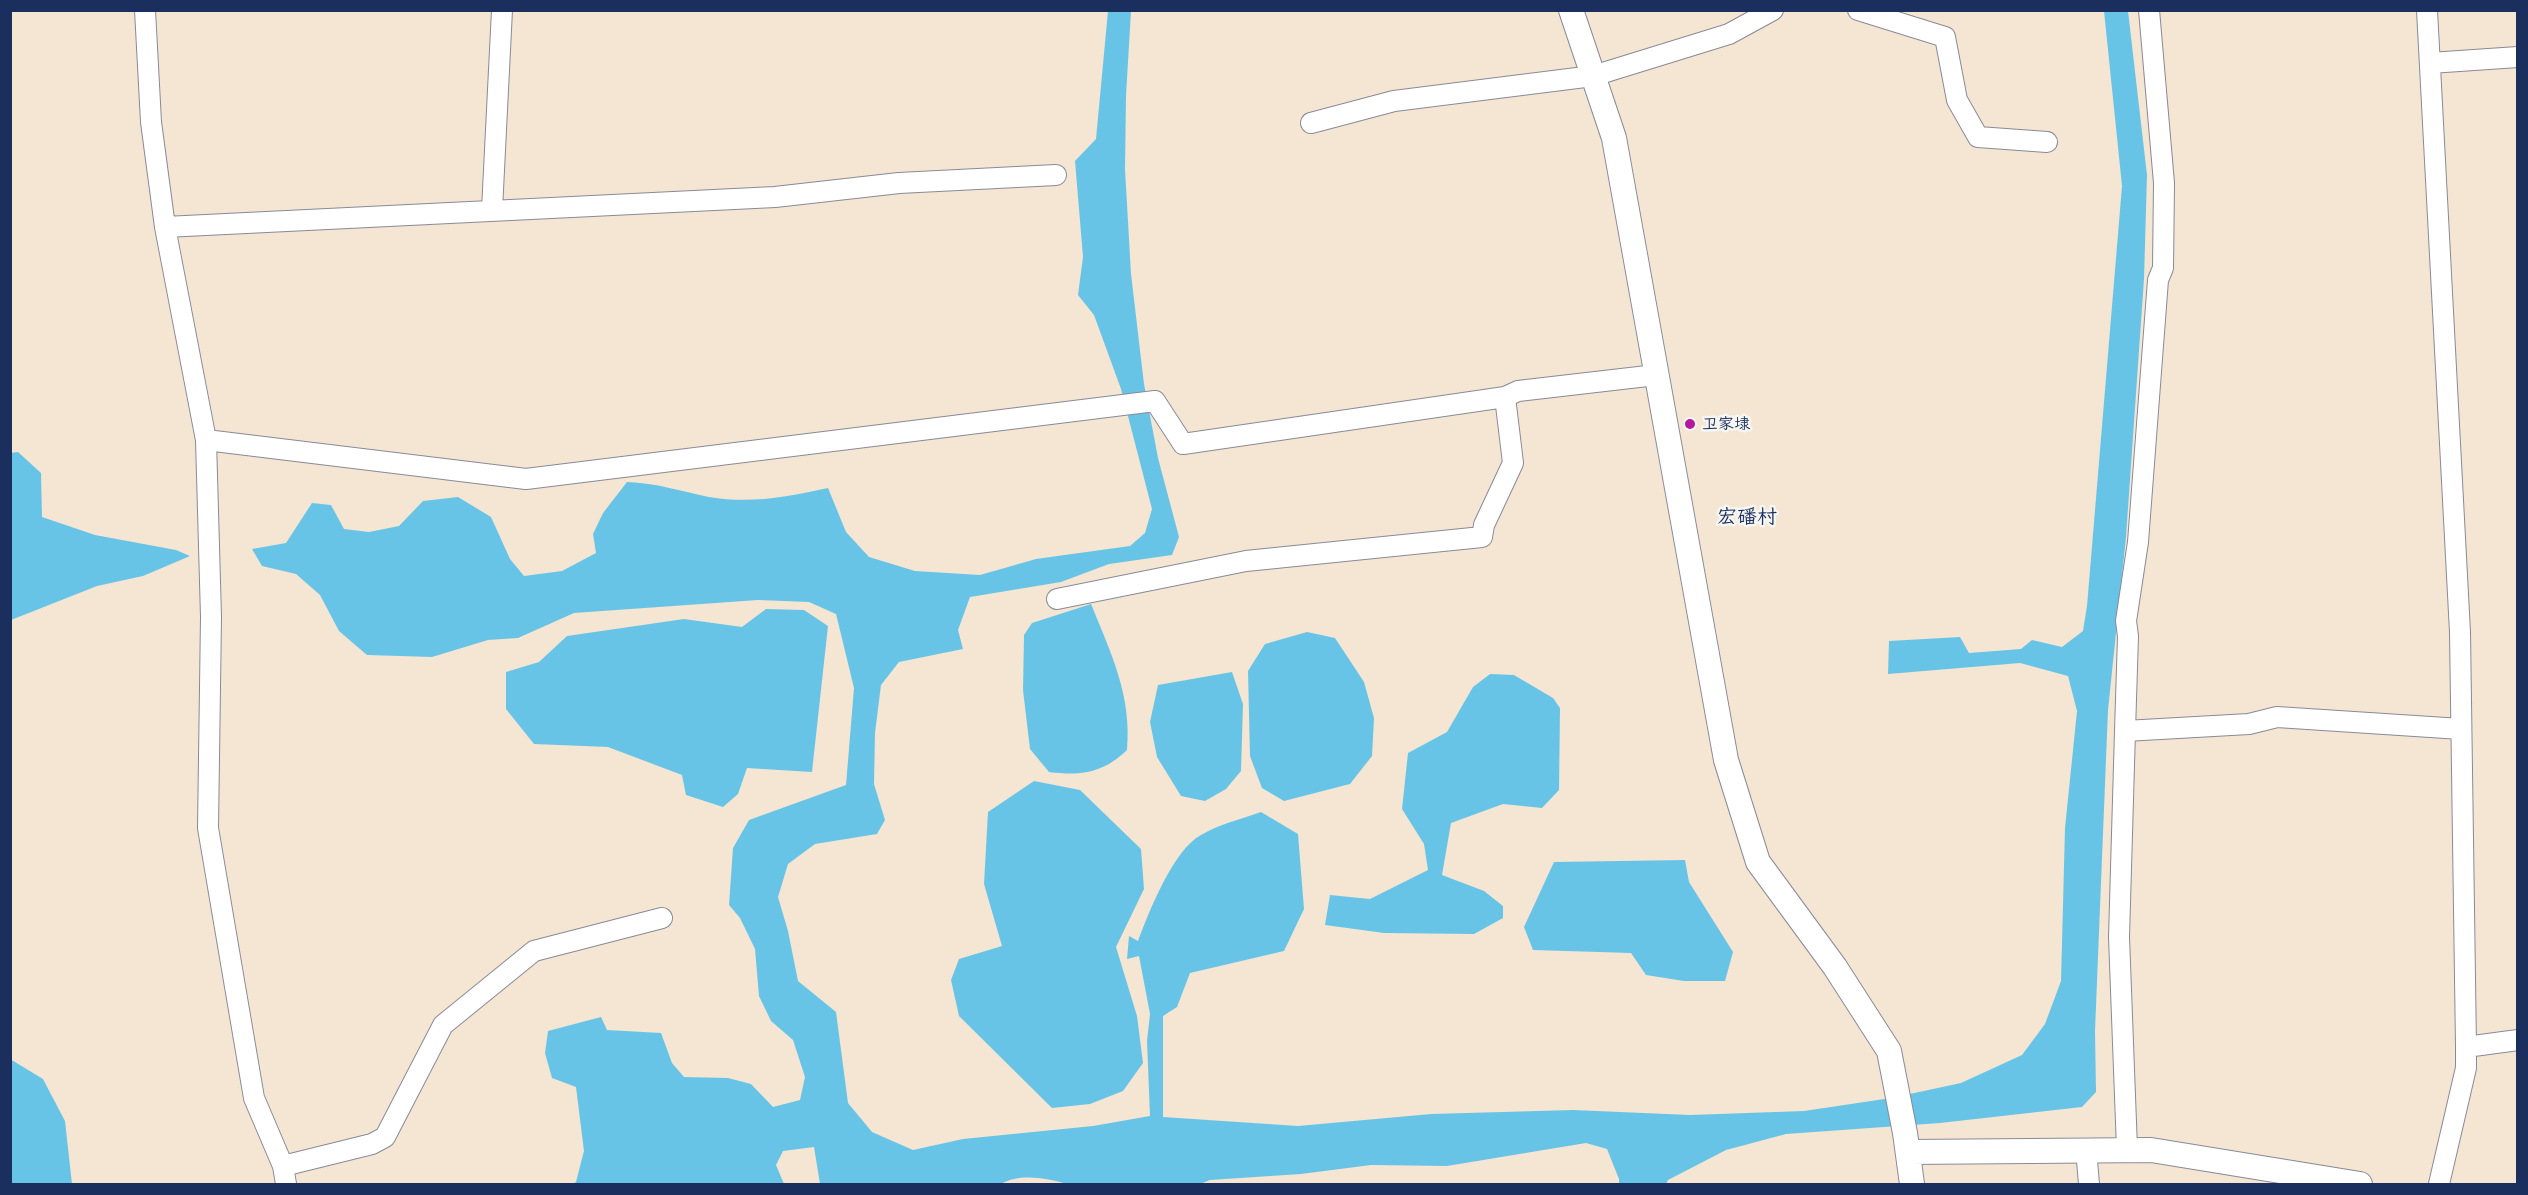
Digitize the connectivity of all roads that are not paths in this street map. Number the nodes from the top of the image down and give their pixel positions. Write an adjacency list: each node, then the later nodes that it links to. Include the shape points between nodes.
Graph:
1 (146, 10): 15 (street, via 150,122)
2 (502, 10): 14 (street)
3 (1571, 10): 10 (street)
4 (1773, 10): 10 (street, via 1729,34)
5 (1858, 10): 12 (street, via 1945,37 1957,100 1978,137)
6 (2149, 10): 21 (street, via 2164,183 2163,268 2158,280 2138,542 2126,621)
7 (2427, 10): 9 (street)
8 (2517, 57): 9 (street)
9 (2430, 63): 20 (street, via 2460,632)
10 (1593, 76): 11 (street, via 1394,101); 16 (street, via 1614,138)
11 (1311, 123)
12 (2048, 142)
13 (1056, 175): 14 (street, via 899,183 775,197)
14 (492, 210): 15 (street)
15 (165, 227): 18 (street)
16 (1656, 375): 17 (street, via 1518,391); 25 (street, via 1726,760 1758,862 1835,967 1889,1051)
17 (1505, 397): 18 (street, via 1184,444 1155,401 526,479); 19 (street, via 1513,463 1482,537 1246,561)
18 (206, 440): 28 (street, via 212,617 208,828 254,1098)
19 (1057, 599)
20 (2461, 729): 21 (street, via 2277,717 2249,724); 24 (street)
21 (2126, 731): 27 (street, via 2119,937)
22 (662, 918): 28 (street, via 534,951 443,1025 385,1137)
23 (2517, 1040): 24 (street)
24 (2466, 1047): 32 (street, via 2466,1068)
25 (1907, 1142): 26 (street); 29 (street)
26 (2086, 1149): 27 (street); 30 (street)
27 (2127, 1149): 31 (street)
28 (284, 1175)
29 (1912, 1185)
30 (2089, 1185)
31 (2360, 1185)
32 (2439, 1185)

